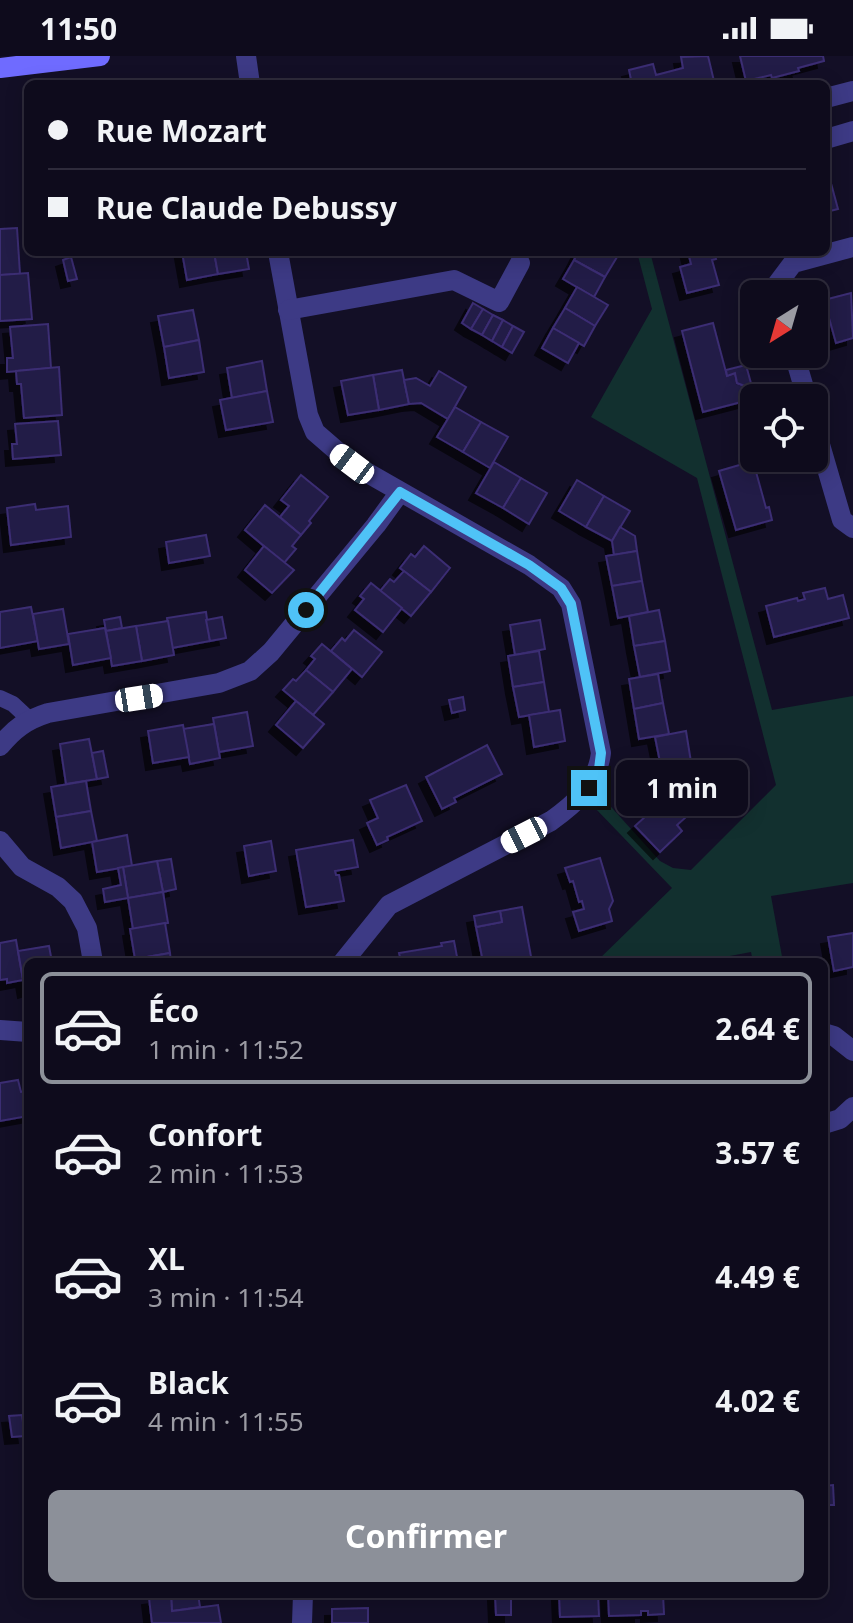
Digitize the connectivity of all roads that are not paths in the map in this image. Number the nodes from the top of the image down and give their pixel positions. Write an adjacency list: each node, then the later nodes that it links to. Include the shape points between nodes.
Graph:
1 (100, 56): 3 (main road)
2 (246, 56): 4 (street)
3 (0, 68)
4 (249, 80)
5 (853, 91): 6 (street)
6 (830, 97)
7 (853, 131): 8 (street)
8 (830, 138)
9 (853, 247): 10 (street)
10 (830, 253)
11 (279, 256): 15 (street)
12 (819, 256): 14 (street, via 793,263)
13 (520, 263): 15 (street, via 499,302 454,280)
14 (780, 280)
15 (288, 310): 17 (street, via 315,432 352,464)
16 (828, 472): 18 (street, via 842,520)
17 (400, 492): 20 (street, via 250,671 219,683); 24 (street, via 561,588 571,604 601,753 589,788 571,807 389,905)
18 (853, 528)
19 (0, 698): 20 (lane)
20 (29, 719): 21 (street)
21 (0, 746)
22 (0, 841): 23 (street, via 22,867 73,901 87,928)
23 (92, 958)
24 (346, 958)
25 (0, 1030): 26 (street)
26 (24, 1032)
27 (828, 1034): 28 (street)
28 (853, 1051)
29 (853, 1107): 30 (street)
30 (828, 1123)
31 (303, 1598): 32 (street)
32 (302, 1623)

